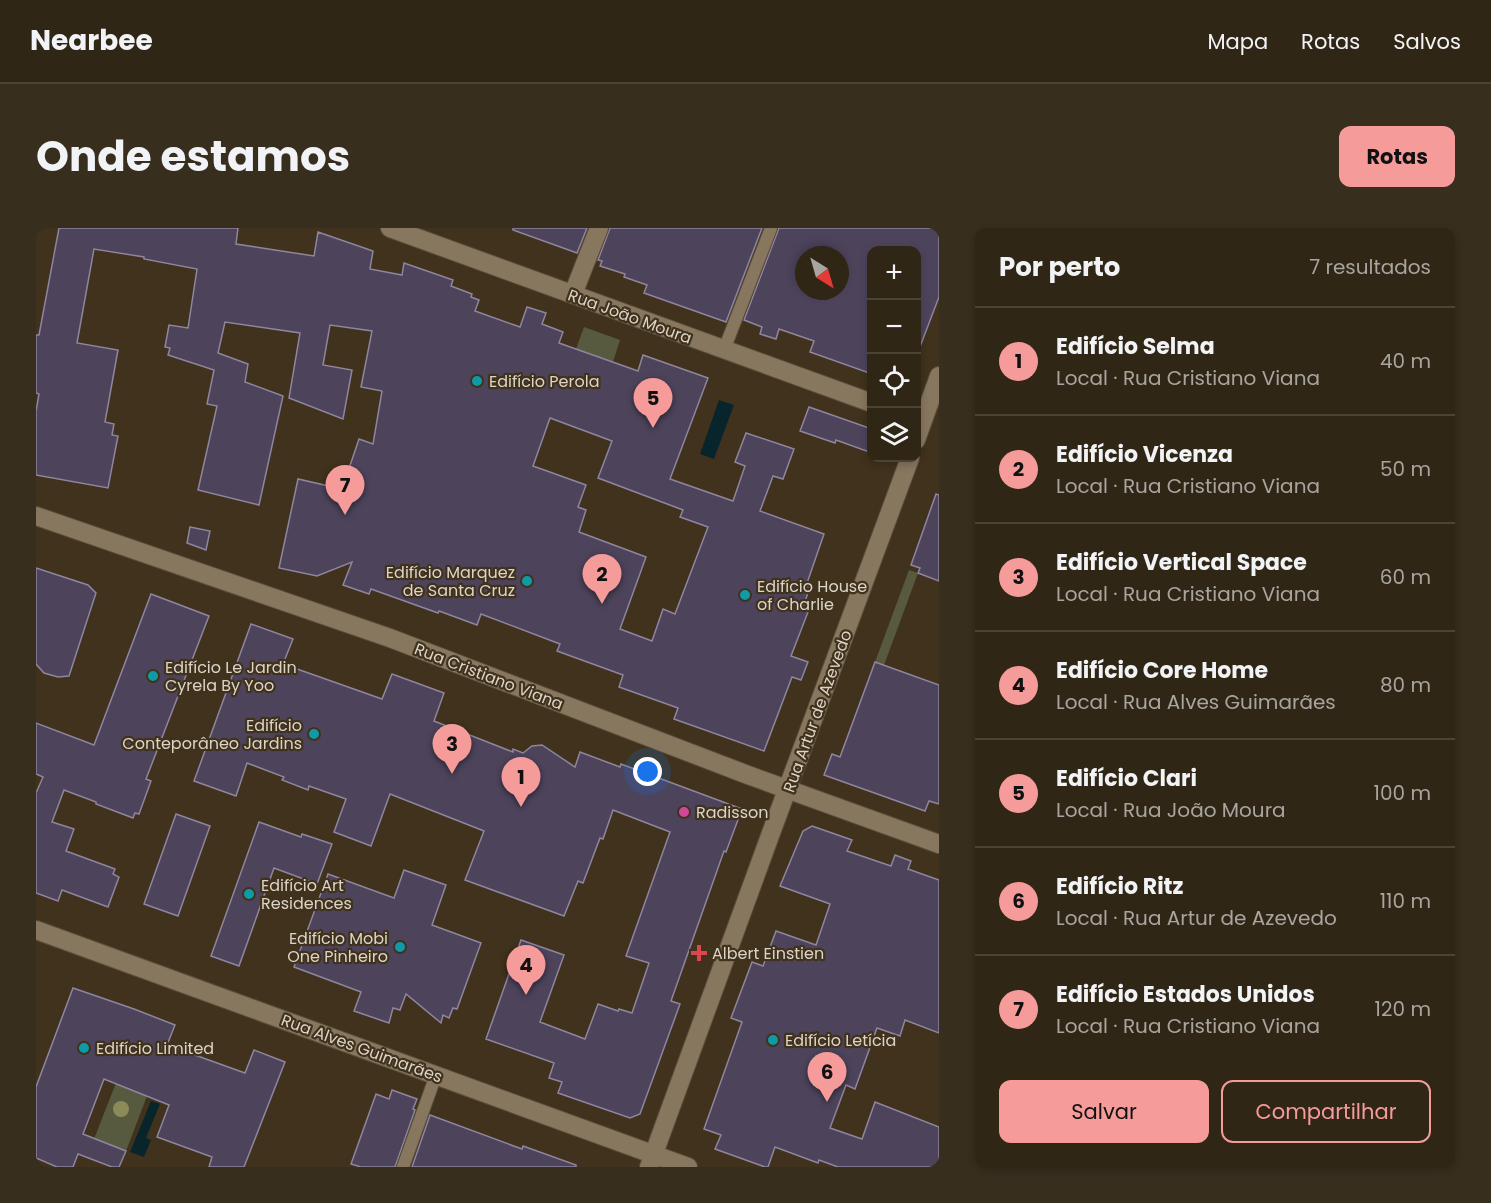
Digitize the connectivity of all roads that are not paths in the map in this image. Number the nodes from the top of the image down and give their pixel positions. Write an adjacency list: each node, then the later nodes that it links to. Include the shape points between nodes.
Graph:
1 (390, 228): 4 (street, Rua João Moura)
2 (599, 228): 4 (street)
3 (771, 228): 5 (lane)
4 (573, 294): 5 (street, Rua João Moura)
5 (724, 350): 7 (street, Rua João Moura)
6 (939, 376): 8 (street)
7 (867, 401)
8 (926, 422)
9 (909, 462): 11 (street, Rua Artur de Azevedo)
10 (36, 516): 11 (street, Rua Cristiano Viana, via 390,638)
11 (788, 789): 12 (street, Rua Cristiano Viana); 15 (street, Rua Artur de Azevedo)
12 (939, 844)
13 (36, 930): 14 (street, Rua Alves Guimarães)
14 (436, 1075): 15 (street, Rua Alves Guimarães); 16 (lane)
15 (652, 1161): 17 (street, Rua Alves Guimarães)
16 (403, 1167)
17 (688, 1167)

